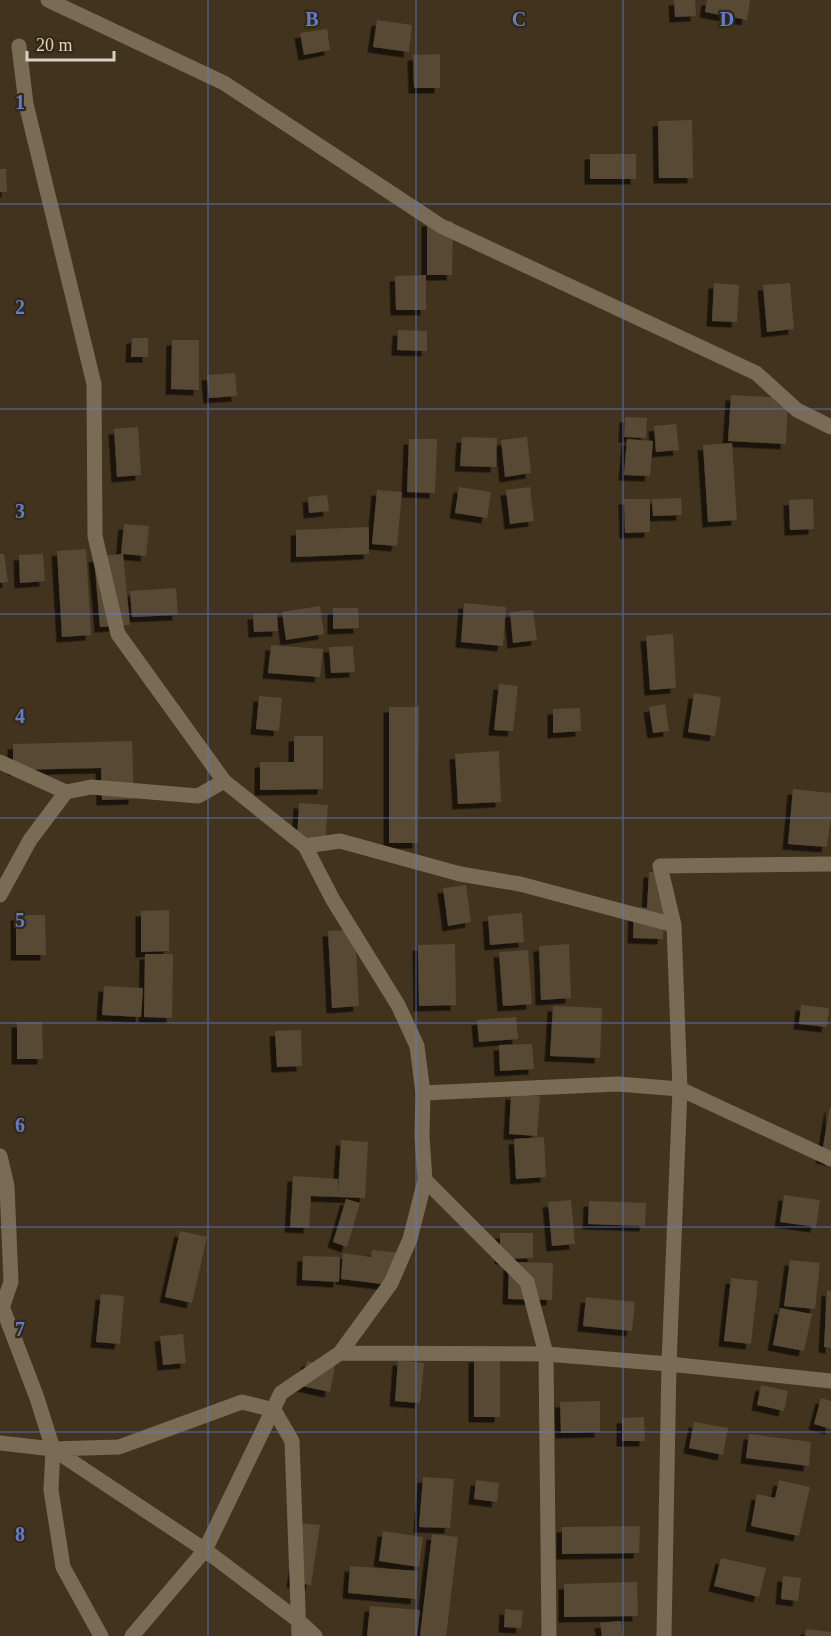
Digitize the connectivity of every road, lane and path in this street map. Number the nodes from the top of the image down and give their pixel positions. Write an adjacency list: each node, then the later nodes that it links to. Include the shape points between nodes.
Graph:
1 (48, 0): 3 (street, via 224,83 441,226 756,374 797,410)
2 (19, 46): 5 (street, via 26,104 94,384 95,536 118,634)
3 (831, 427)
4 (0, 762): 6 (street)
5 (224, 781): 6 (street, via 198,796 91,787); 7 (street)
6 (66, 792): 9 (street, via 30,840)
7 (305, 846): 10 (street, via 340,841); 12 (street, via 333,900 398,1005 417,1046)
8 (831, 864): 10 (street, via 660,866)
9 (0, 895)
10 (674, 925): 11 (street)
11 (680, 1089): 12 (street, via 618,1084); 14 (street); 19 (street)
12 (423, 1093): 15 (street)
13 (0, 1156): 16 (street, via 6,1186 11,1282)
14 (831, 1159)
15 (425, 1180): 17 (street, via 410,1239 391,1283); 18 (street, via 527,1282)
16 (2, 1303): 23 (street)
17 (340, 1353): 18 (street); 21 (street, via 281,1393)
18 (546, 1354): 19 (street); 29 (street)
19 (669, 1364): 20 (street); 30 (street)
20 (831, 1381)
21 (274, 1410): 23 (street, via 242,1402 119,1447); 24 (street); 25 (street, via 292,1441)
22 (0, 1443): 23 (street)
23 (53, 1449): 24 (street); 26 (street, via 51,1491 63,1567)
24 (205, 1550): 25 (street); 27 (street)
25 (299, 1629): 28 (street)
26 (101, 1636)
27 (132, 1636)
28 (315, 1636)
29 (549, 1636)
30 (664, 1636)

